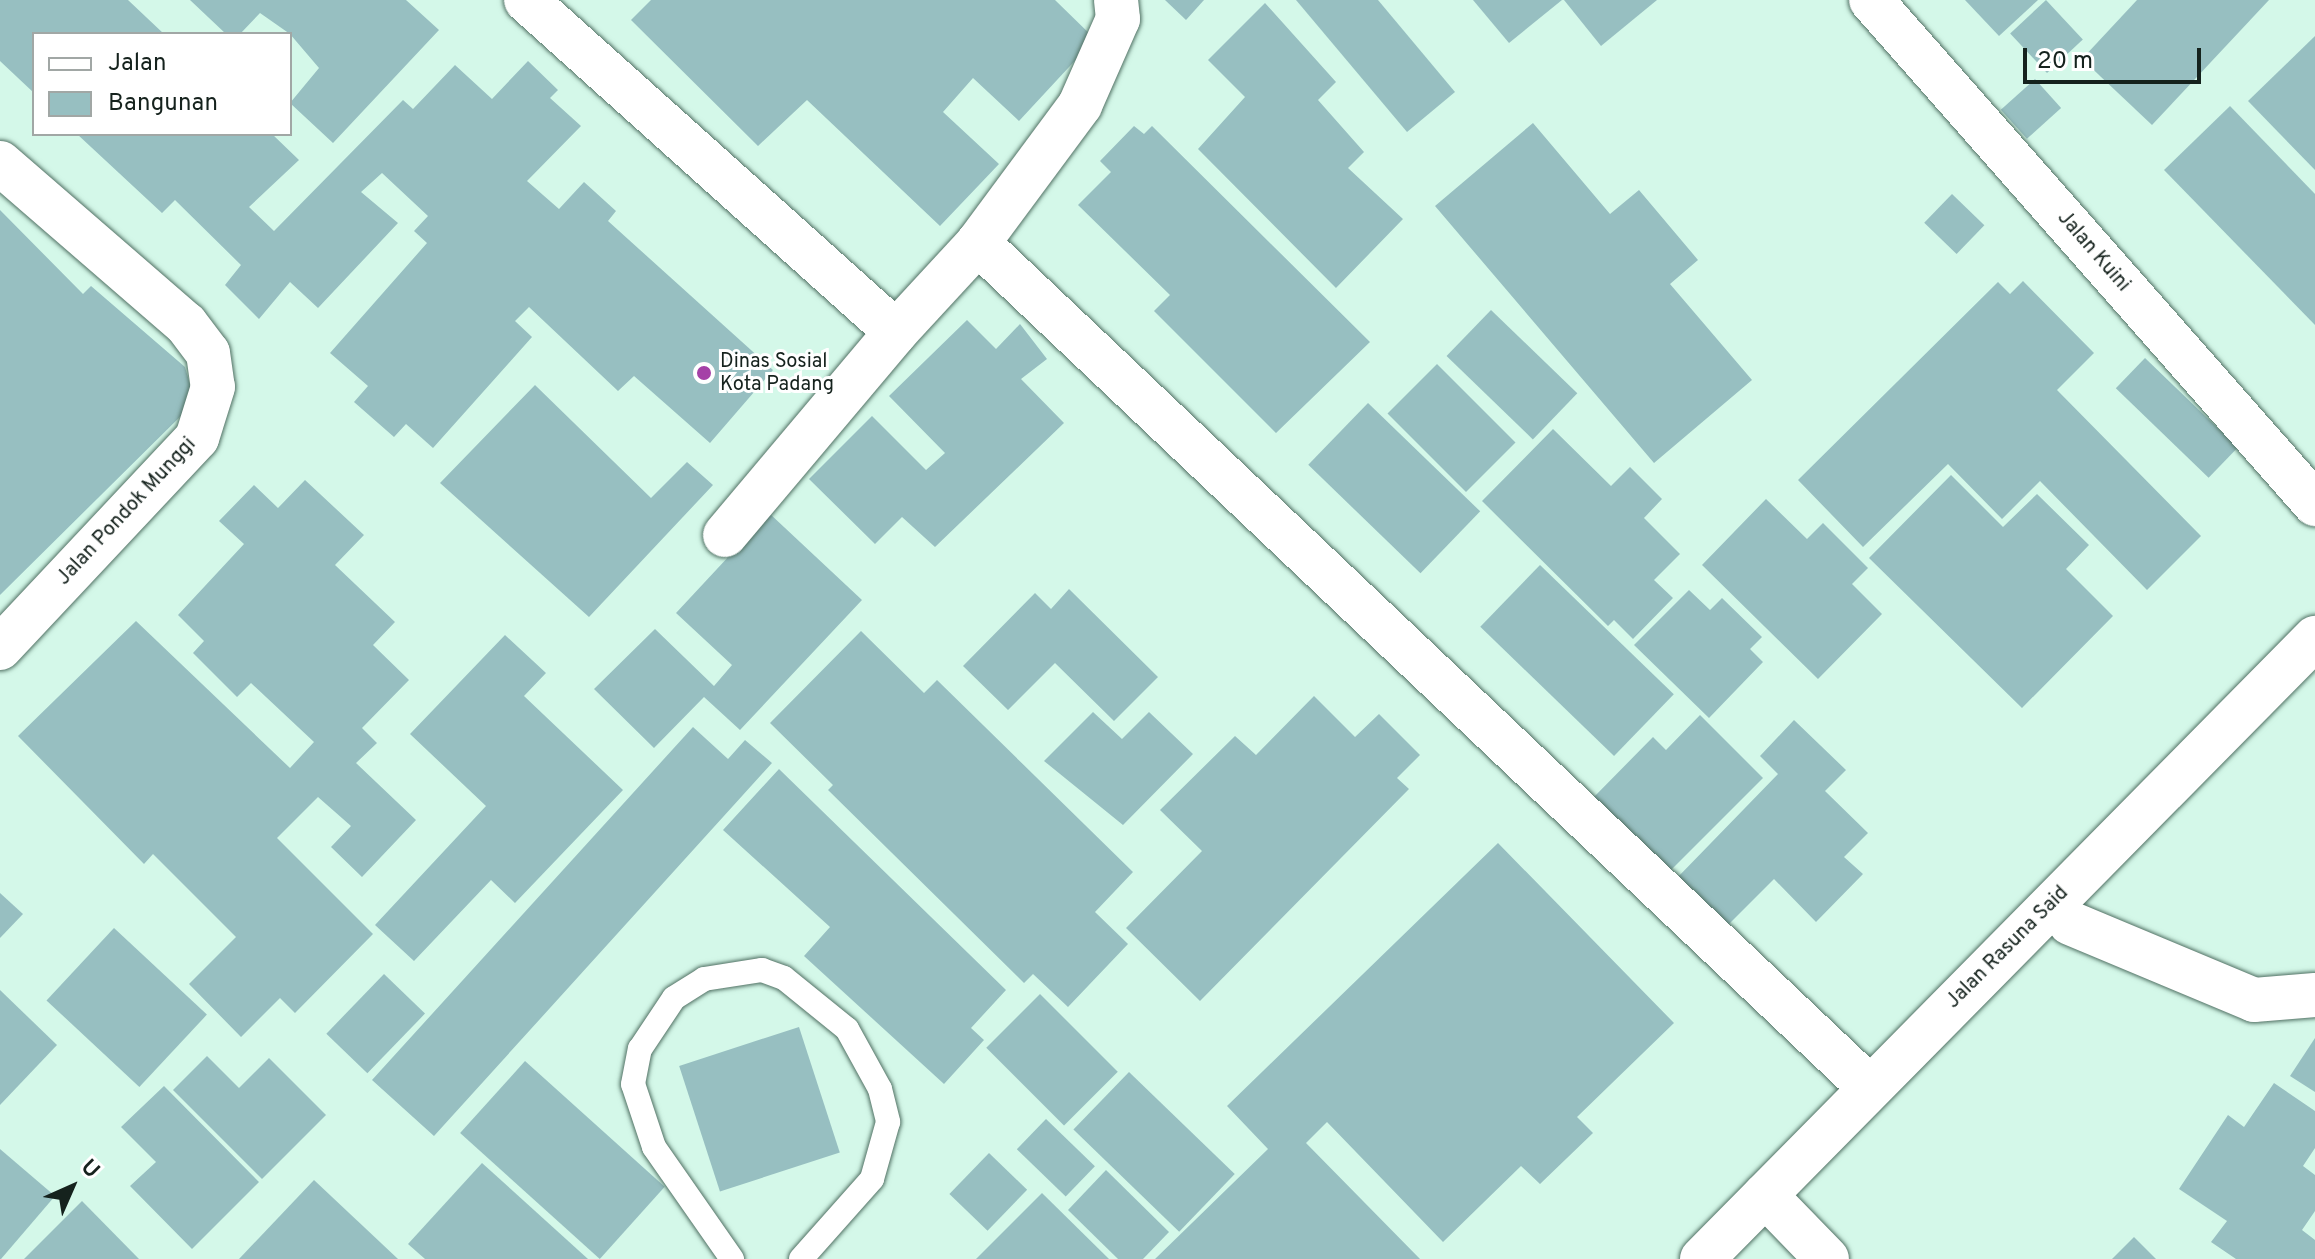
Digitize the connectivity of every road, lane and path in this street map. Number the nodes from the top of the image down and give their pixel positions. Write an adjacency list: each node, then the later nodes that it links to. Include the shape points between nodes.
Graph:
1 (526, 0): 6 (street)
2 (1116, 0): 5 (street, via 1118,19 1080,105)
3 (1871, 0): 7 (street, Jalan Kuini)
4 (0, 163): 10 (street, Jalan Pondok Munggi, via 186,324 208,353 213,387 197,438)
5 (978, 243): 6 (street); 13 (street)
6 (896, 332): 8 (street)
7 (2315, 504)
8 (725, 535)
9 (2315, 638): 11 (street, Jalan Rasuna Said)
10 (0, 648)
11 (2057, 917): 12 (street, via 2254,1000 2281,1004); 13 (street, Jalan Rasuna Said)
12 (2315, 995)
13 (1870, 1088): 14 (street, Jalan Rasuna Said)
14 (1765, 1195): 17 (street, Jalan Rasuna Said); 18 (street)
15 (732, 1259): 16 (lane, via 654,1147 633,1084 640,1049 674,998 704,979 762,970 784,978 847,1029 880,1089 888,1122 872,1179)
16 (801, 1259)
17 (1702, 1259)
18 (1827, 1259)

